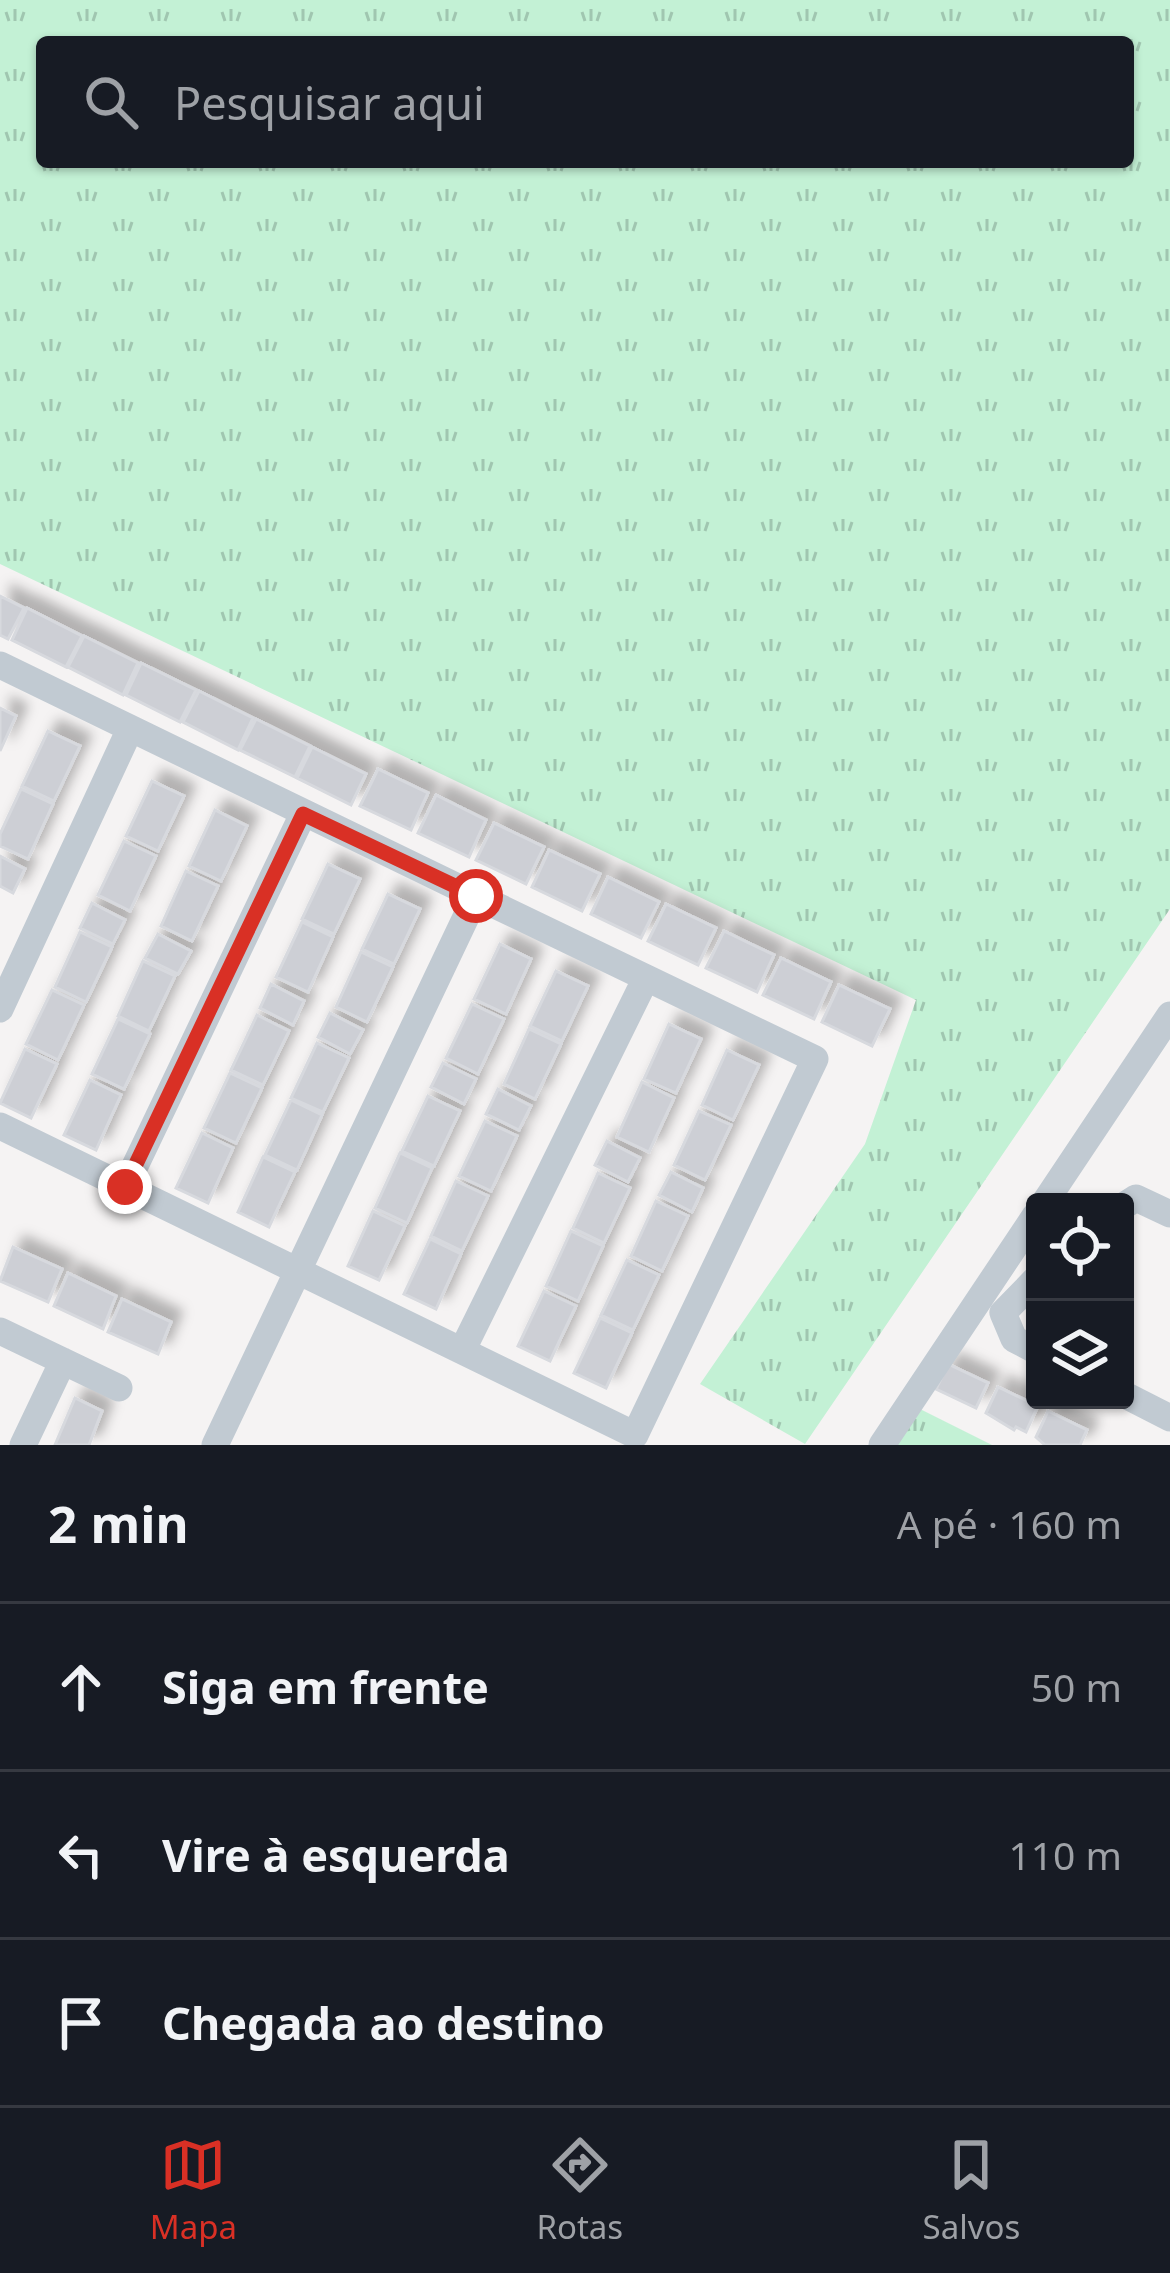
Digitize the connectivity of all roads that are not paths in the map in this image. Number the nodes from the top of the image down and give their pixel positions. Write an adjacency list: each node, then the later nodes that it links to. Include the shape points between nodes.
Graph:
1 (0, 665): 2 (street)
2 (130, 729): 3 (street); 6 (street)
3 (303, 814): 4 (street); 9 (street)
4 (476, 896): 5 (street); 14 (street)
5 (646, 978): 18 (street); 18 (street, via 814,1059 635,1435)
6 (0, 1009)
7 (1170, 1015): 10 (street)
8 (0, 1126): 9 (street)
9 (125, 1187): 14 (street)
10 (1051, 1193)
11 (1134, 1199): 12 (street)
12 (1170, 1214)
13 (1026, 1229): 25 (street)
14 (297, 1272): 18 (street); 23 (street)
15 (1026, 1289): 17 (street, via 1003,1313 1014,1339)
16 (0, 1331): 19 (street)
17 (1026, 1345)
18 (462, 1351)
19 (63, 1361): 20 (street); 24 (street)
20 (119, 1388)
21 (1134, 1400): 22 (street)
22 (1170, 1418)
23 (217, 1444)
24 (23, 1445)
25 (882, 1445)

